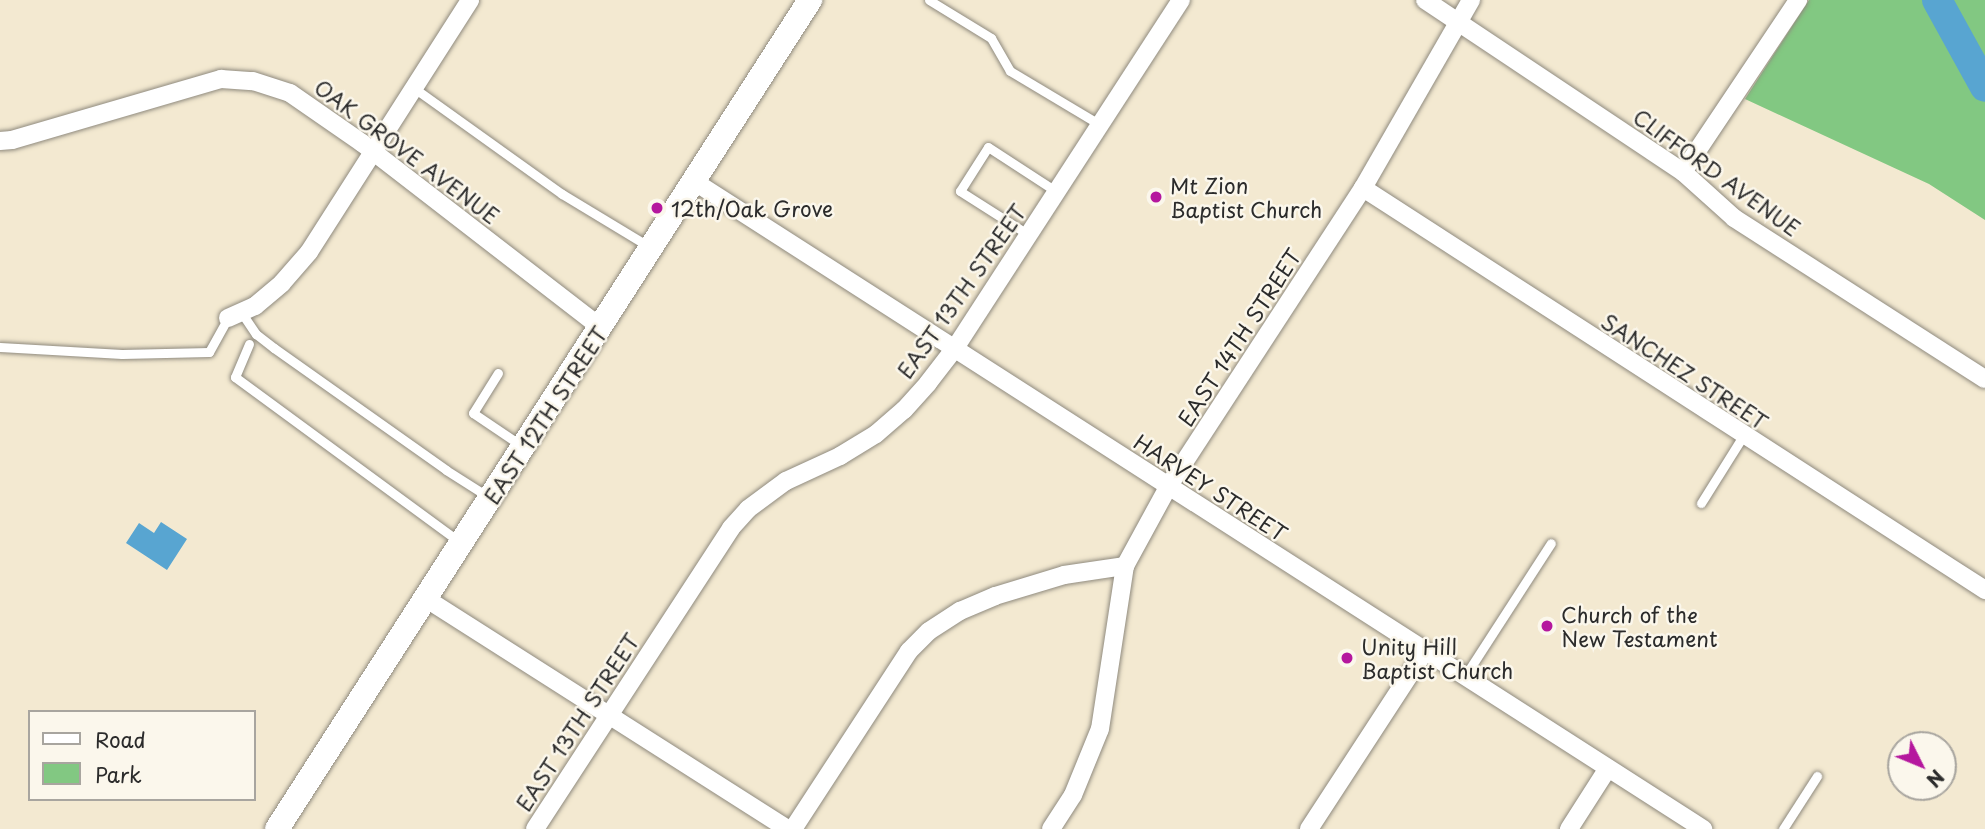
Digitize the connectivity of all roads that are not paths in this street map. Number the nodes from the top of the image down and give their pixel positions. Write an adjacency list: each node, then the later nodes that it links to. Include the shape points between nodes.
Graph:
1 (470, 0): 9 (street)
2 (810, 0): 14 (street, EAST 12TH STREET)
3 (929, 0): 10 (lane, via 991,38 1010,71)
4 (1181, 0): 10 (street, EAST 13TH STREET)
5 (1424, 0): 8 (street, CLIFFORD AVENUE)
6 (1471, 0): 8 (street, EAST 14TH STREET)
7 (1798, 0): 13 (street)
8 (1458, 22): 13 (street, CLIFFORD AVENUE); 15 (street, EAST 14TH STREET)
9 (414, 88): 12 (street); 18 (lane, via 562,194)
10 (1099, 124): 16 (street, EAST 13TH STREET)
11 (0, 141): 12 (street, OAK GROVE AVENUE, via 221,79 253,80 290,93)
12 (373, 151): 19 (street, via 309,252 255,306); 20 (street, OAK GROVE AVENUE)
13 (1683, 172): 25 (street, CLIFFORD AVENUE, via 1734,218)
14 (695, 182): 18 (street, EAST 12TH STREET); 23 (street, HARVEY STREET)
15 (1363, 188): 26 (street, SANCHEZ STREET); 28 (street, EAST 14TH STREET)
16 (1057, 191): 17 (street, EAST 13TH STREET); 17 (lane, via 988,147 960,191)
17 (1029, 235): 23 (street, EAST 13TH STREET)
18 (652, 248): 20 (street, EAST 12TH STREET)
19 (234, 315): 22 (lane, via 209,352 122,354); 29 (lane, via 274,348)
20 (601, 328): 27 (street, EAST 12TH STREET)
21 (250, 344): 32 (lane, via 235,377)
22 (0, 347)
23 (955, 348): 28 (street, HARVEY STREET); 38 (street, EAST 13TH STREET, via 904,410 876,434 786,481 748,509 716,549)
24 (499, 373): 27 (lane, via 473,413)
25 (1985, 379)
26 (1742, 436): 30 (lane); 34 (street, SANCHEZ STREET)
27 (524, 447): 29 (street, EAST 12TH STREET)
28 (1168, 487): 33 (street, EAST 14TH STREET); 36 (street, HARVEY STREET)
29 (491, 498): 32 (street, EAST 12TH STREET)
30 (1701, 503)
31 (1551, 542): 37 (lane)
32 (462, 543): 35 (street, EAST 12TH STREET)
33 (1125, 566): 44 (street, via 1064,575 995,596 929,631 909,651); 45 (street, EAST 14TH STREET, via 1100,729 1073,795)
34 (1985, 590)
35 (425, 598): 38 (street); 41 (street, EAST 12TH STREET)
36 (1425, 651): 37 (street, HARVEY STREET); 46 (street)
37 (1465, 676): 39 (street, HARVEY STREET)
38 (608, 715): 42 (street, EAST 13TH STREET); 43 (street)
39 (1608, 768): 47 (street); 48 (street, HARVEY STREET)
40 (1817, 776): 49 (lane)
41 (277, 829)
42 (535, 829)
43 (787, 829)
44 (793, 829)
45 (1051, 829)
46 (1309, 829)
47 (1569, 829)
48 (1703, 829)
49 (1783, 829)

